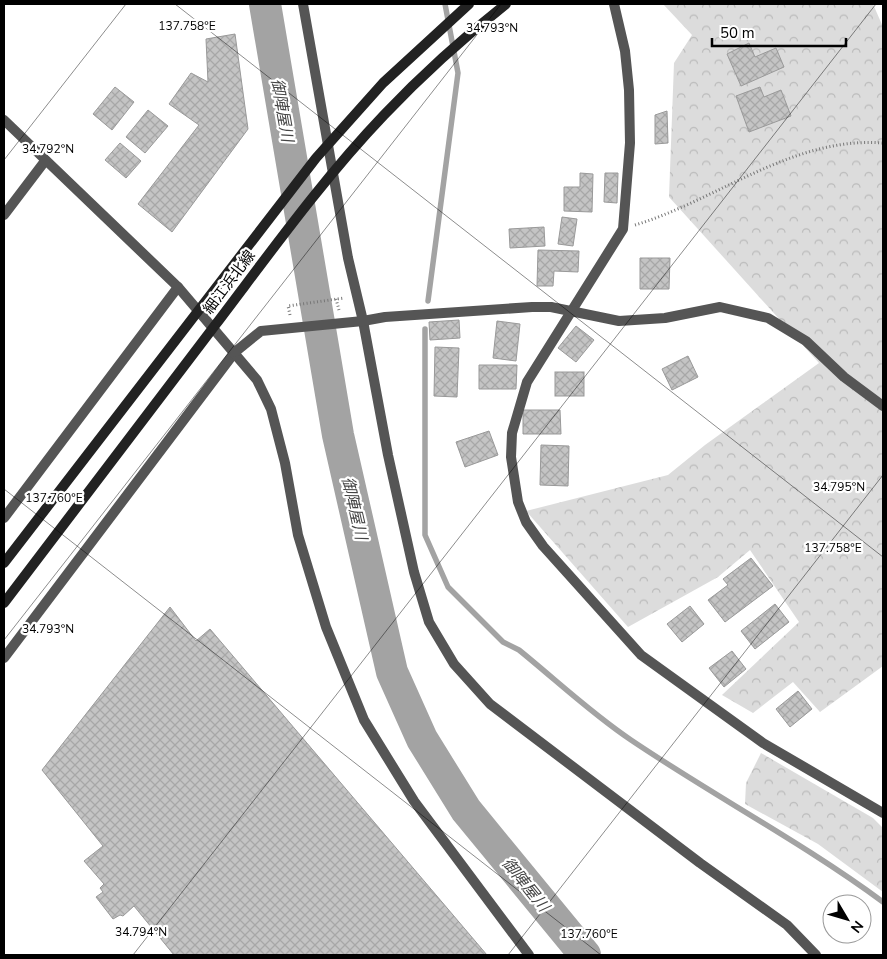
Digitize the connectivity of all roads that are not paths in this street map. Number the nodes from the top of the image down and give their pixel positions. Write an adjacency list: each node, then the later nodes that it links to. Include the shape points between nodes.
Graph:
1 (303, 4): 10 (street, via 348,258)
2 (470, 4): 14 (main road, 細江浜北線, bridge, via 383,83 316,158)
3 (506, 4): 15 (main road, 細江浜北線, bridge, via 457,43 343,161)
4 (614, 4): 9 (street, via 625,51 629,90 630,143 623,229)
5 (4, 120): 6 (street)
6 (45, 161): 7 (street); 8 (street)
7 (4, 215)
8 (178, 287): 11 (street); 13 (street)
9 (572, 312): 10 (street, via 532,307 385,317); 12 (street, via 619,321 665,318 720,307 768,318 806,341 844,377); 17 (street, via 528,382 512,433 510,457 513,479 526,522 543,546 641,655 763,744)
10 (363, 322): 11 (street, via 261,331); 19 (street, via 414,572 429,622 454,664 490,704 787,925)
11 (235, 352): 16 (street); 18 (street, via 257,380 271,409 300,544 326,628 364,720 414,801)
12 (883, 406)
13 (4, 518)
14 (4, 563)
15 (4, 603)
16 (4, 658)
17 (883, 813)
18 (529, 955)
19 (816, 955)

